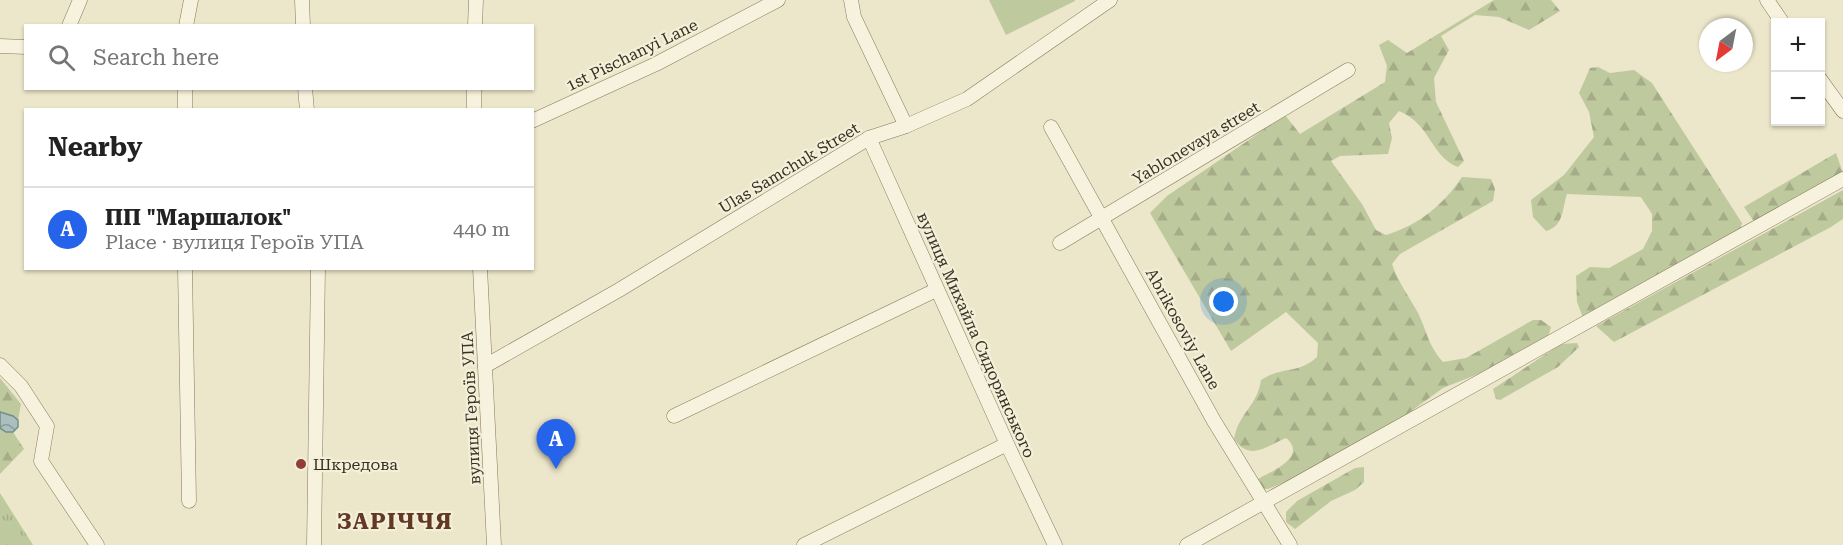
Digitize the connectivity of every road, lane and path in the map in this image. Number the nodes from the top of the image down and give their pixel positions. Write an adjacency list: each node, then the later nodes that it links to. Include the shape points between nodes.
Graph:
1 (80, 0): 10 (street)
2 (191, 0): 11 (street)
3 (302, 0): 12 (street)
4 (476, 0): 13 (street)
5 (778, 0): 25 (street, 1st Pischanyi Lane, via 656,64)
6 (851, 0): 26 (street, via 854,17)
7 (1110, 0): 26 (street, Ulas Samchuk Street, via 967,99)
8 (1767, 0): 9 (street)
9 (1779, 18)
10 (70, 24)
11 (186, 24)
12 (303, 24)
13 (475, 24)
14 (0, 46): 15 (street)
15 (24, 47)
16 (1348, 70): 30 (street, Yablonevaya street)
17 (1825, 85): 24 (street)
18 (185, 90): 21 (street)
19 (305, 90): 22 (street)
20 (474, 90): 23 (street)
21 (185, 108)
22 (307, 108)
23 (474, 108)
24 (1843, 111)
25 (534, 120)
26 (906, 126): 28 (street, Ulas Samchuk Street)
27 (1051, 127): 30 (street, Abrikosoviy Lane)
28 (869, 138): 35 (street, вулиця Михайла Сидорянського); 37 (street, Ulas Samchuk Street)
29 (1843, 179): 41 (street)
30 (1102, 218): 31 (street, Yablonevaya street); 41 (street, Abrikosoviy Lane)
31 (1060, 243)
32 (185, 270): 40 (street)
33 (318, 270): 42 (street)
34 (480, 270): 37 (street, вулиця Героїв УПА)
35 (936, 290): 38 (street); 39 (street, вулиця Михайла Сидорянського)
36 (0, 365): 43 (street, via 21,386 47,426 41,461)
37 (486, 366): 44 (street, вулиця Героїв УПА)
38 (675, 416)
39 (1006, 444): 45 (street); 46 (street, вулиця Михайла Сидорянського)
40 (189, 501)
41 (1262, 502): 47 (street); 48 (street, Abrikosoviy Lane)
42 (312, 544)
43 (97, 545)
44 (494, 545)
45 (804, 545)
46 (1055, 545)
47 (1187, 545)
48 (1290, 545)

